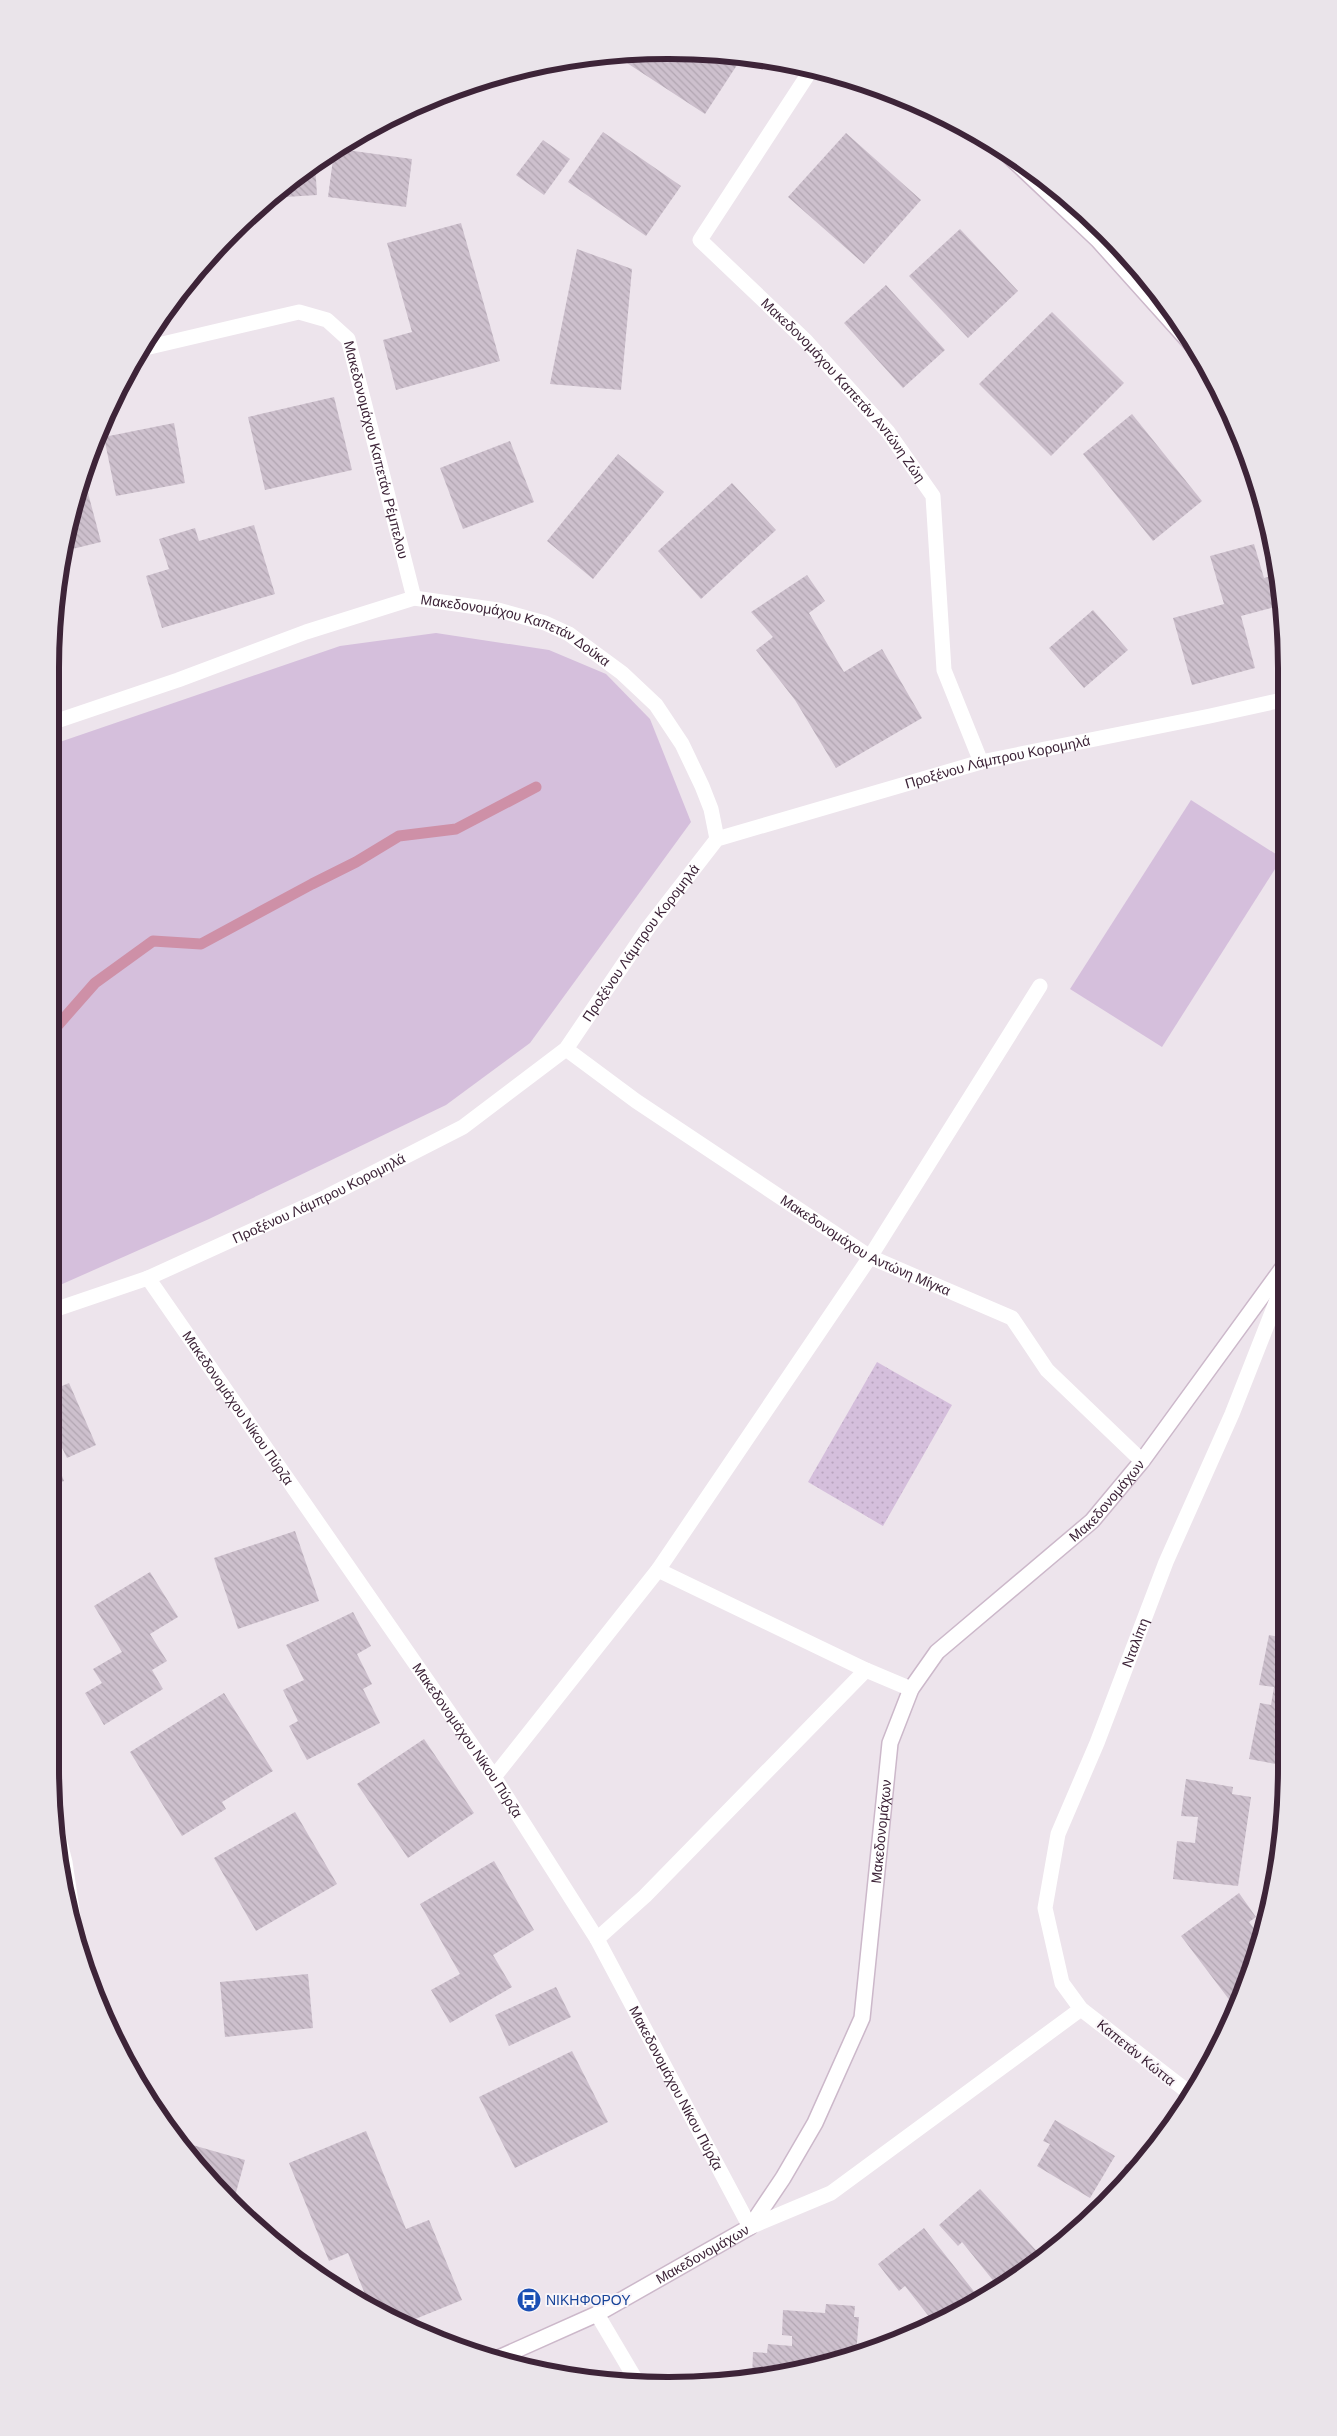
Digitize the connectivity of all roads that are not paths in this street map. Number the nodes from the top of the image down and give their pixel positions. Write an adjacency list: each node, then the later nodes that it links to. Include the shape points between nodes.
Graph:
1 (808, 75): 8 (street, Μακεδονομάχου Καπετάν Αντώνη Ζώη, via 700,240 806,341 888,432 933,496 944,670)
2 (1039, 184): 3 (street, via 1098,240)
3 (1162, 311)
4 (152, 345): 5 (street, Μακεδονομάχου Καπετάν Ρέμπελου, via 298,312 327,320 348,339)
5 (414, 598): 7 (street, Μακεδονομάχου Καπετάν Δούκα, via 306,632); 9 (street, Μακεδονομάχου Καπετάν Δούκα, via 498,610 545,623 597,652 656,705 676,736 711,809)
6 (1278, 701): 8 (street, Προξένου Λάμπρου Κορομηλά)
7 (59, 720)
8 (981, 762): 9 (street, Προξένου Λάμπρου Κορομηλά)
9 (717, 839): 11 (street, Προξένου Λάμπρου Κορομηλά, via 648,928)
10 (1040, 986): 12 (street)
11 (566, 1049): 12 (street, Μακεδονομάχου Αντώνη Μίγκα, via 636,1102); 14 (street, Προξένου Λάμπρου Κορομηλά, via 464,1127 326,1198)
12 (870, 1257): 17 (street, Μακεδονομάχου Αντώνη Μίγκα, via 1012,1318 1047,1370); 18 (street)
13 (1278, 1274): 17 (street, Μακεδονομάχων)
14 (148, 1278): 16 (street, Προξένου Λάμπρου Κορομηλά); 21 (street, Μακεδονομάχου Νίκου Πύρζα)
15 (1278, 1297): 23 (street, Νταλίπη, via 1232,1414 1166,1562 1097,1743 1058,1834 1045,1908 1062,1983)
16 (59, 1308)
17 (1142, 1460): 20 (street, Μακεδονομάχων, via 1092,1522 937,1652)
18 (658, 1570): 19 (street); 21 (street)
19 (866, 1670): 20 (street); 22 (street, via 645,1896)
20 (911, 1689): 25 (street, Μακεδονομάχων, via 890,1744 862,2018 815,2123)
21 (494, 1777): 22 (street, Μακεδονομάχου Νίκου Πύρζα)
22 (597, 1939): 25 (street, Μακεδονομάχου Νίκου Πύρζα)
23 (1081, 2009): 24 (street, Καπετάν Κώττα); 25 (street, via 831,2193)
24 (1185, 2091)
25 (750, 2227): 26 (street, Μακεδονομάχων)
26 (597, 2314): 27 (street, Μακεδονομάχων); 28 (street)
27 (506, 2355)
28 (633, 2376)

